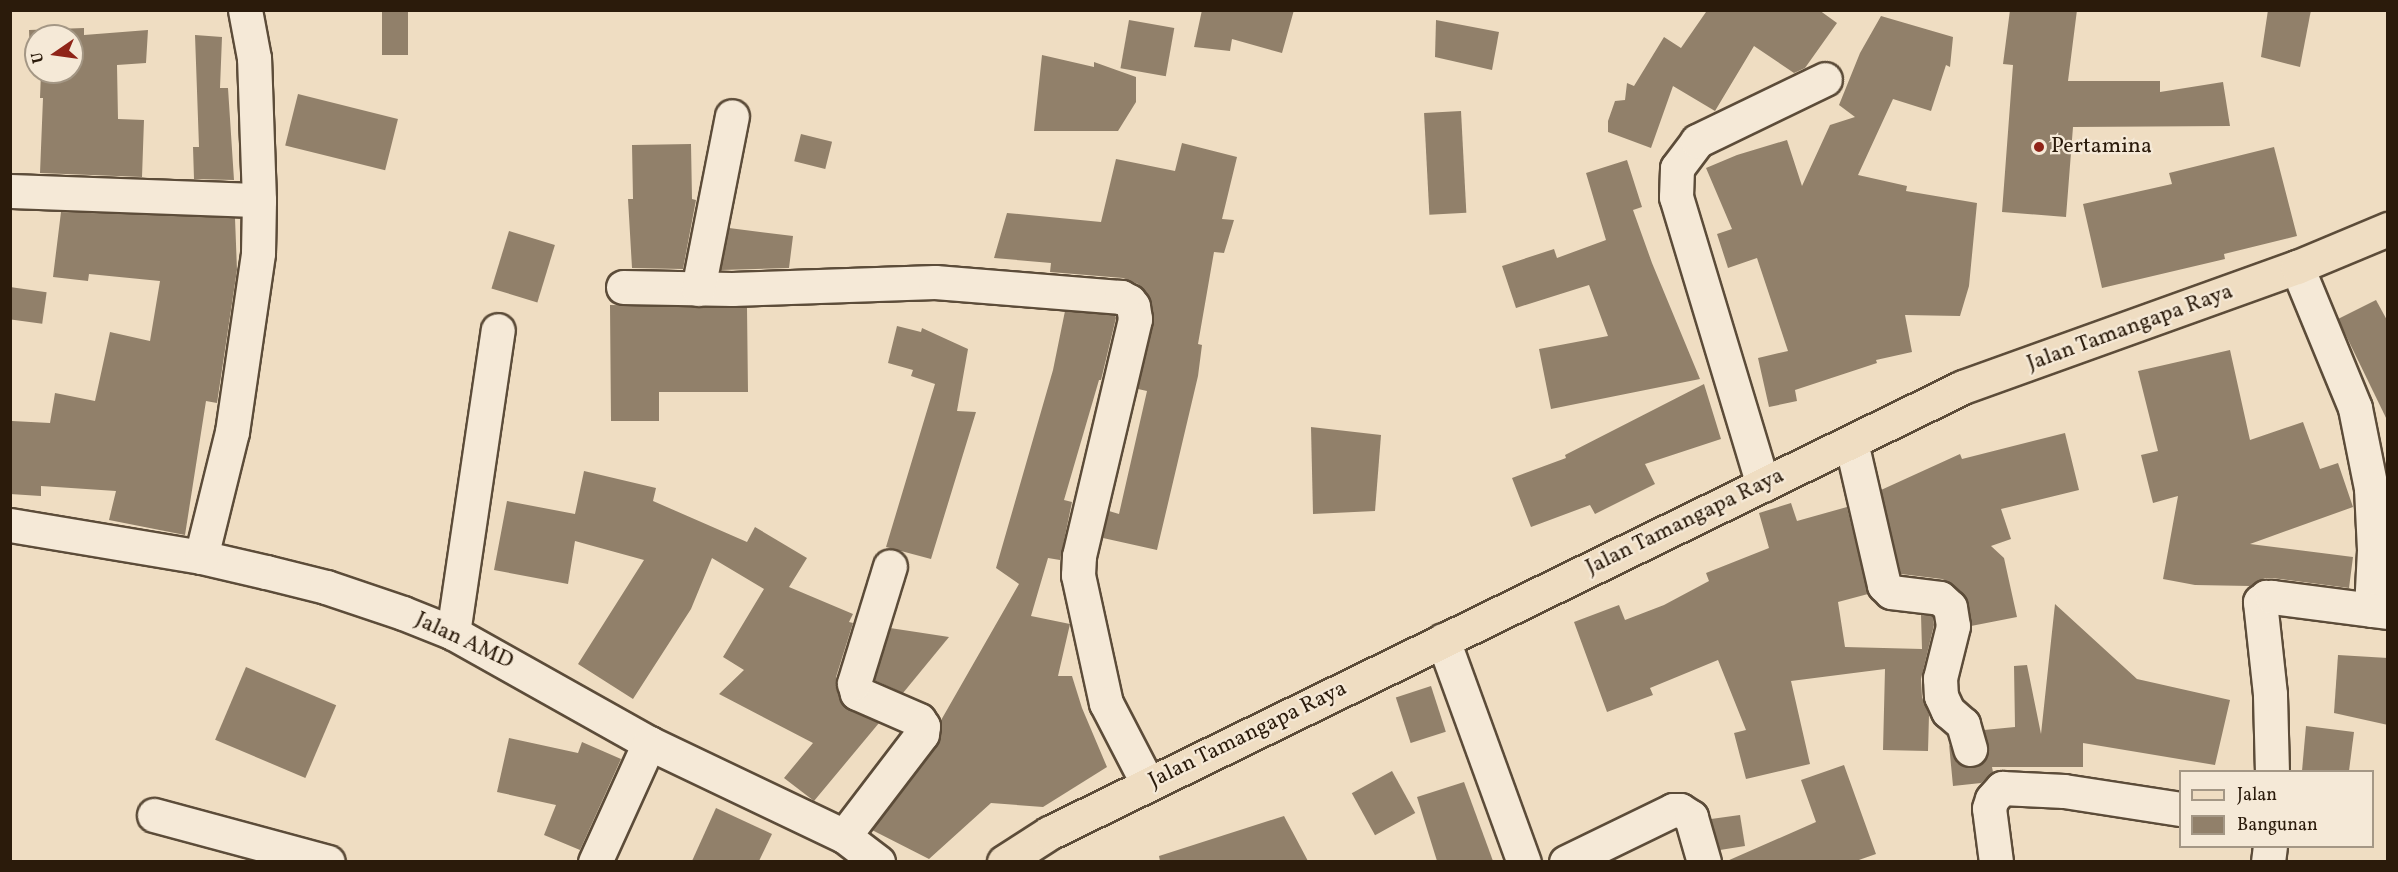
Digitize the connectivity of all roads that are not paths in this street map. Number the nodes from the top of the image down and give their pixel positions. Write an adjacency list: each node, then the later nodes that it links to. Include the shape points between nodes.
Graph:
1 (245, 10): 5 (street, via 254,58)
2 (1825, 79): 12 (street, via 1697,141 1677,168 1676,196)
3 (732, 116): 9 (street)
4 (10, 191): 5 (street)
5 (259, 200): 15 (street, via 258,253 232,432)
6 (2388, 229): 7 (main road, Jalan Tamangapa Raya)
7 (2297, 267): 11 (main road, Jalan Tamangapa Raya, via 1963,387); 13 (street, via 2355,408)
8 (623, 287): 9 (street)
9 (698, 288): 23 (street, via 935,282 1121,297 1130,301 1135,319 1078,555 1078,575 1106,703)
10 (498, 330): 18 (street)
11 (1851, 442): 12 (main road, Jalan Tamangapa Raya); 21 (street, via 1884,585 1891,592 1940,598 1950,607 1953,626 1940,678 1941,696 1948,711 1963,724)
12 (1763, 485): 19 (main road, Jalan Tamangapa Raya)
13 (2379, 489): 17 (street, via 2374,550)
14 (10, 525): 15 (street, Jalan AMD)
15 (201, 557): 18 (street, Jalan AMD, via 326,587)
16 (890, 566): 26 (street, via 854,682 857,693 919,720 922,734)
17 (2379, 611): 22 (street, via 2272,597 2260,602 2270,694)
18 (453, 633): 20 (street, Jalan AMD)
19 (1443, 640): 23 (main road, Jalan Tamangapa Raya); 31 (street)
20 (649, 743): 26 (street, Jalan AMD); 28 (street)
21 (1970, 749)
22 (2272, 770)
23 (1148, 784): 30 (main road, Jalan Tamangapa Raya, via 1049,833)
24 (2179, 809): 34 (street, via 2064,791 2002,788 1989,808)
25 (153, 815): 27 (street)
26 (844, 836): 29 (street, Jalan AMD)
27 (328, 861)
28 (595, 861)
29 (878, 861)
30 (1004, 861)
31 (1524, 861)
32 (1566, 861): 33 (street, via 1673,810 1688,812)
33 (1704, 861)
34 (1996, 861)

